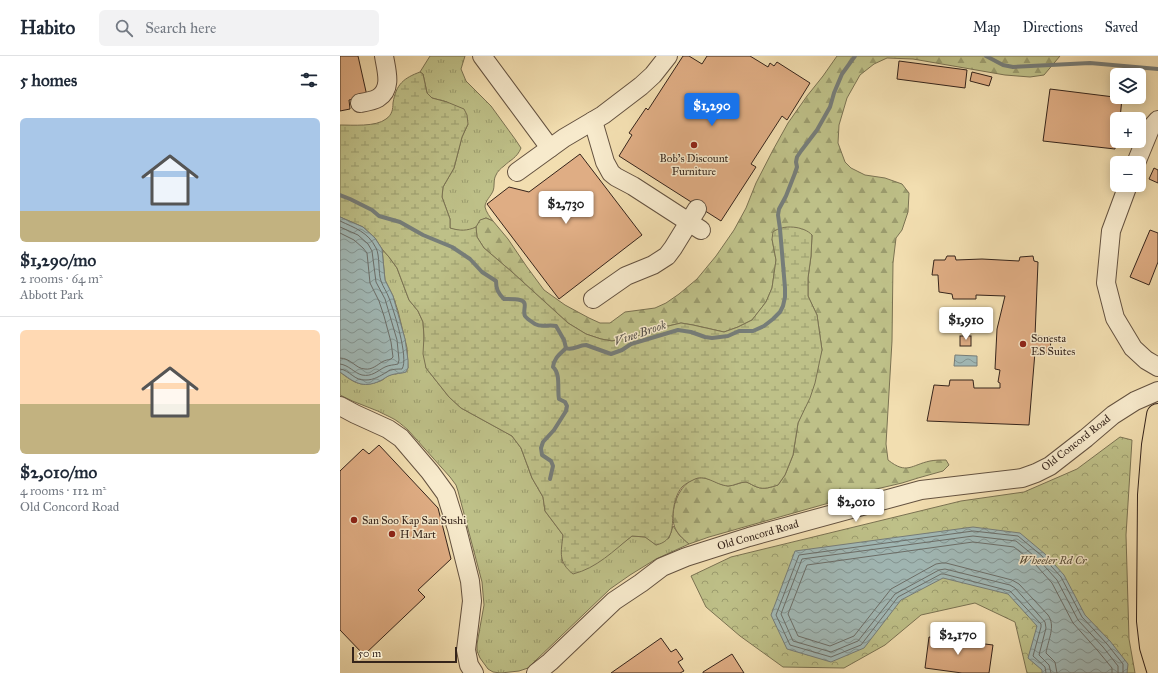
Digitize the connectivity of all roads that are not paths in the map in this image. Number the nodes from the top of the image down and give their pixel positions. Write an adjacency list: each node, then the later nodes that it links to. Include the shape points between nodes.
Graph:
1 (384, 56): 4 (street, via 388,78 386,89 378,98)
2 (482, 56): 7 (street)
3 (667, 57): 6 (street, via 641,86)
4 (360, 103)
5 (1158, 120): 8 (street, via 1150,129)
6 (593, 121): 7 (street); 11 (street, via 605,162 611,173 696,220 663,259 630,273)
7 (550, 148): 9 (street)
8 (1139, 156)
9 (517, 172)
10 (1125, 192): 12 (street, via 1111,231 1106,283 1115,318 1133,348)
11 (593, 299)
12 (1158, 367)
13 (1158, 391): 18 (street, Old Concord Road, via 1113,415 1050,466 1022,478 921,490 749,537 662,567 614,601)
14 (340, 406): 17 (street, via 401,438 446,494 470,581 472,601 466,650 469,665)
15 (1158, 415): 16 (main road, via 1150,495 1148,621 1151,647)
16 (1158, 670)
17 (474, 673)
18 (536, 673)

